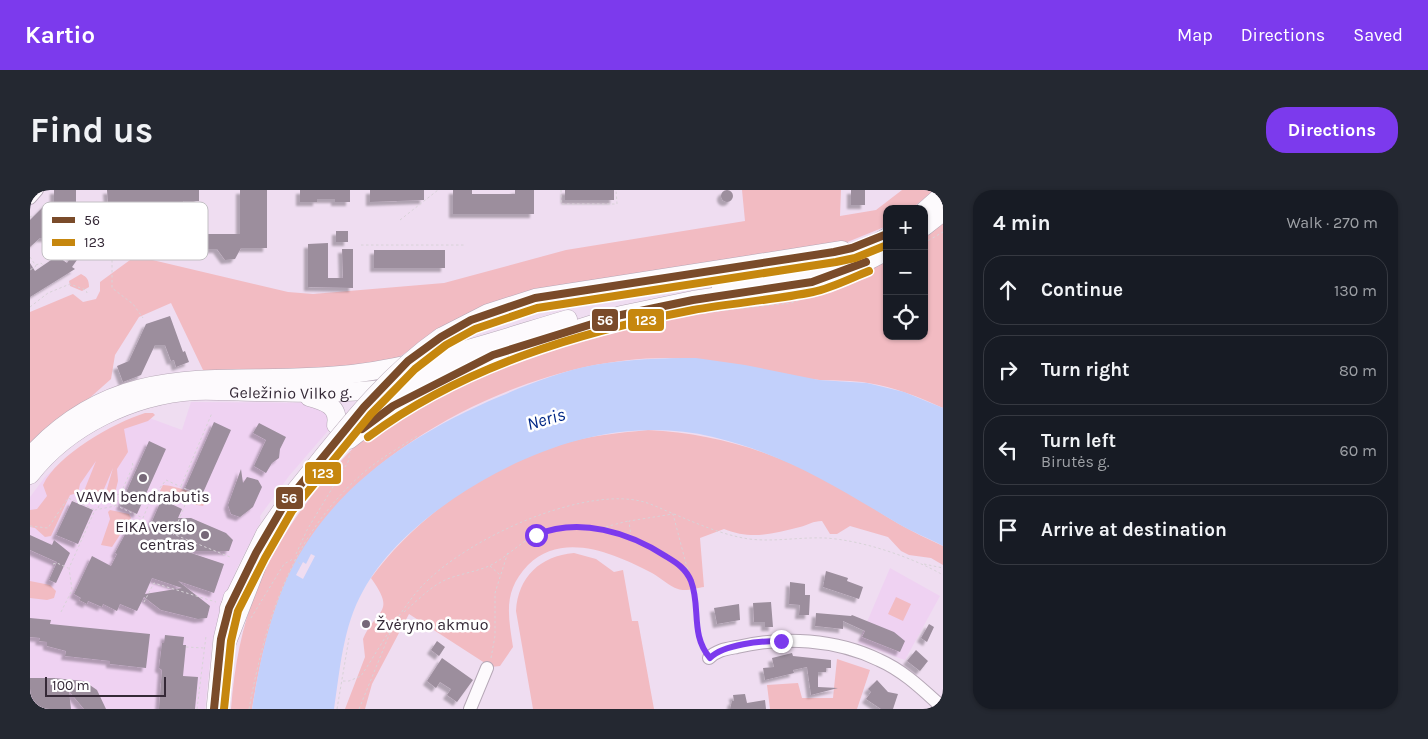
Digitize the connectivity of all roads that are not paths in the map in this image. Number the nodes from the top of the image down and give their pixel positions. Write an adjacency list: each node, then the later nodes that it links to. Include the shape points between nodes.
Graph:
1 (37, 190): 3 (street)
2 (943, 194): 4 (highway)
3 (30, 198)
4 (928, 207)
5 (943, 212): 6 (highway)
6 (928, 224)
7 (883, 236): 16 (highway, bridge, via 834,252 535,298 488,313 441,337 408,361 381,387 295,491)
8 (883, 237): 14 (highway, Geležinio Vilko g., via 844,259 803,272 658,295 430,359 317,377 191,379 140,388 75,417)
9 (883, 253): 10 (highway, Geležinio Vilko g., via 858,266 812,282 658,306)
10 (492, 355): 11 (highway, Geležinio Vilko g., via 392,388); 13 (highway, via 393,406)
11 (294, 393): 12 (highway, via 323,400 332,406); 15 (highway, Geležinio Vilko g., via 194,391 146,400 81,429 47,456)
12 (336, 425): 13 (main road, via 343,422 351,425); 16 (main road, via 256,535)
13 (349, 445): 18 (main road, via 310,482 268,544)
14 (30, 456)
15 (30, 475)
16 (223, 605): 18 (main road, via 213,637)
17 (710, 658): 20 (street, via 716,652 766,641 839,646 899,671)
18 (219, 667): 21 (main road)
19 (488, 668): 22 (street)
20 (943, 708)
21 (214, 709)
22 (470, 709)

